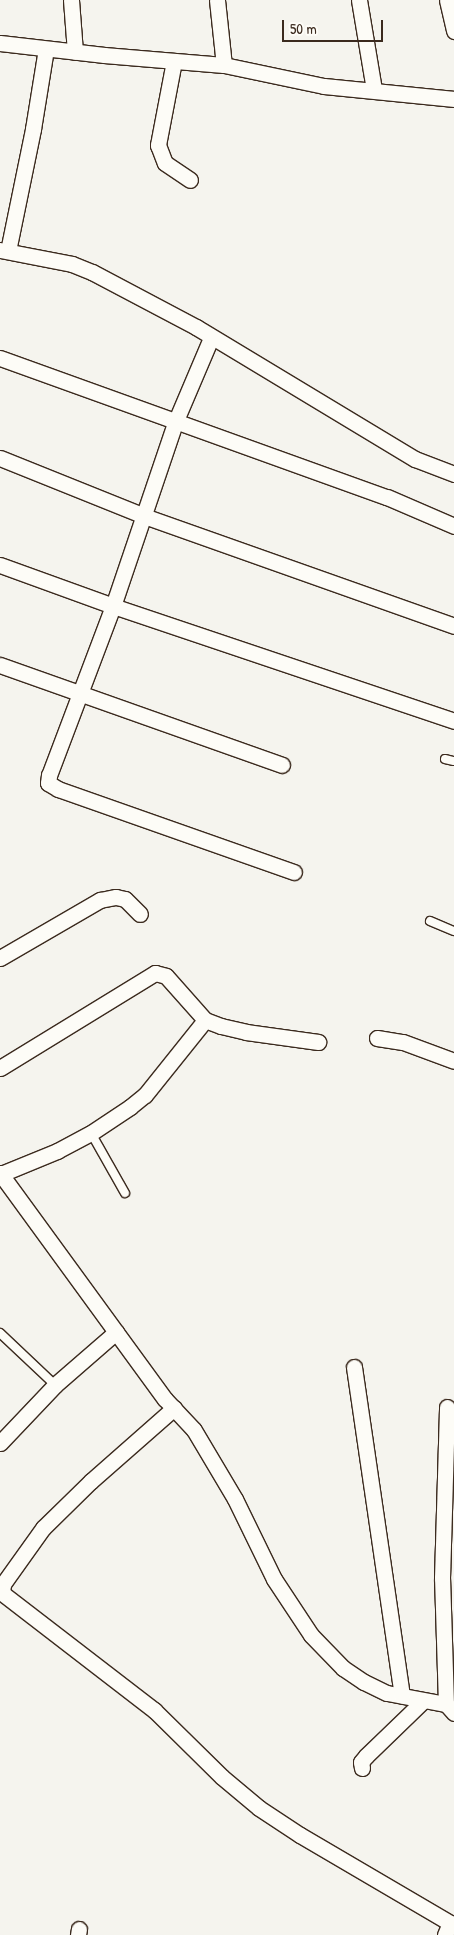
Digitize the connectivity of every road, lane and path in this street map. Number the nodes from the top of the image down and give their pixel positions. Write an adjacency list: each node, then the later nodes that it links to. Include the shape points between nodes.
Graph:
1 (71, 0): 8 (street)
2 (217, 0): 10 (street)
3 (359, 0): 11 (street)
4 (447, 0): 5 (street)
5 (454, 31)
6 (0, 43): 7 (street)
7 (46, 49): 8 (street); 14 (street, via 33,129)
8 (75, 52): 9 (street)
9 (174, 61): 10 (street); 13 (street, via 158,145 165,163)
10 (224, 65): 11 (street, via 324,86)
11 (374, 90): 12 (street)
12 (454, 99)
13 (190, 180)
14 (4, 250): 15 (street, via 72,264 92,272)
15 (212, 338): 17 (street); 19 (street, via 415,459)
16 (0, 358): 17 (street)
17 (175, 423): 20 (street); 21 (street, via 386,497)
18 (0, 458): 20 (street)
19 (454, 474)
20 (144, 516): 23 (street); 24 (street)
21 (454, 526)
22 (0, 565): 23 (street)
23 (113, 606): 26 (street); 27 (street)
24 (454, 626)
25 (0, 665): 26 (street)
26 (80, 694): 30 (street); 31 (street, via 48,775 48,783)
27 (454, 722)
28 (445, 759): 29 (lane)
29 (454, 762)
30 (282, 764)
31 (294, 872)
32 (140, 914): 35 (street, via 125,899 100,900)
33 (430, 921): 34 (lane)
34 (454, 931)
35 (0, 958)
36 (205, 1020): 38 (street, via 246,1032); 40 (street, via 166,976 155,973); 41 (street, via 146,1095)
37 (377, 1038): 39 (street, via 403,1042)
38 (318, 1042)
39 (454, 1061)
40 (0, 1068)
41 (91, 1133): 42 (street, via 57,1151); 43 (lane)
42 (0, 1173): 44 (street)
43 (125, 1193)
44 (116, 1332): 47 (street); 49 (street)
45 (0, 1333): 47 (lane)
46 (354, 1367): 51 (street)
47 (55, 1385): 50 (street)
48 (447, 1406): 53 (street, via 442,1578)
49 (174, 1408): 51 (street, via 204,1446 235,1499 274,1580 311,1635 343,1668 387,1693); 55 (street, via 43,1528 3,1584 2,1593 154,1710 222,1777 259,1808)
50 (0, 1443)
51 (402, 1696): 52 (street)
52 (423, 1701): 53 (street); 54 (street, via 366,1756 361,1762)
53 (450, 1703)
54 (362, 1768)
55 (450, 1927)

